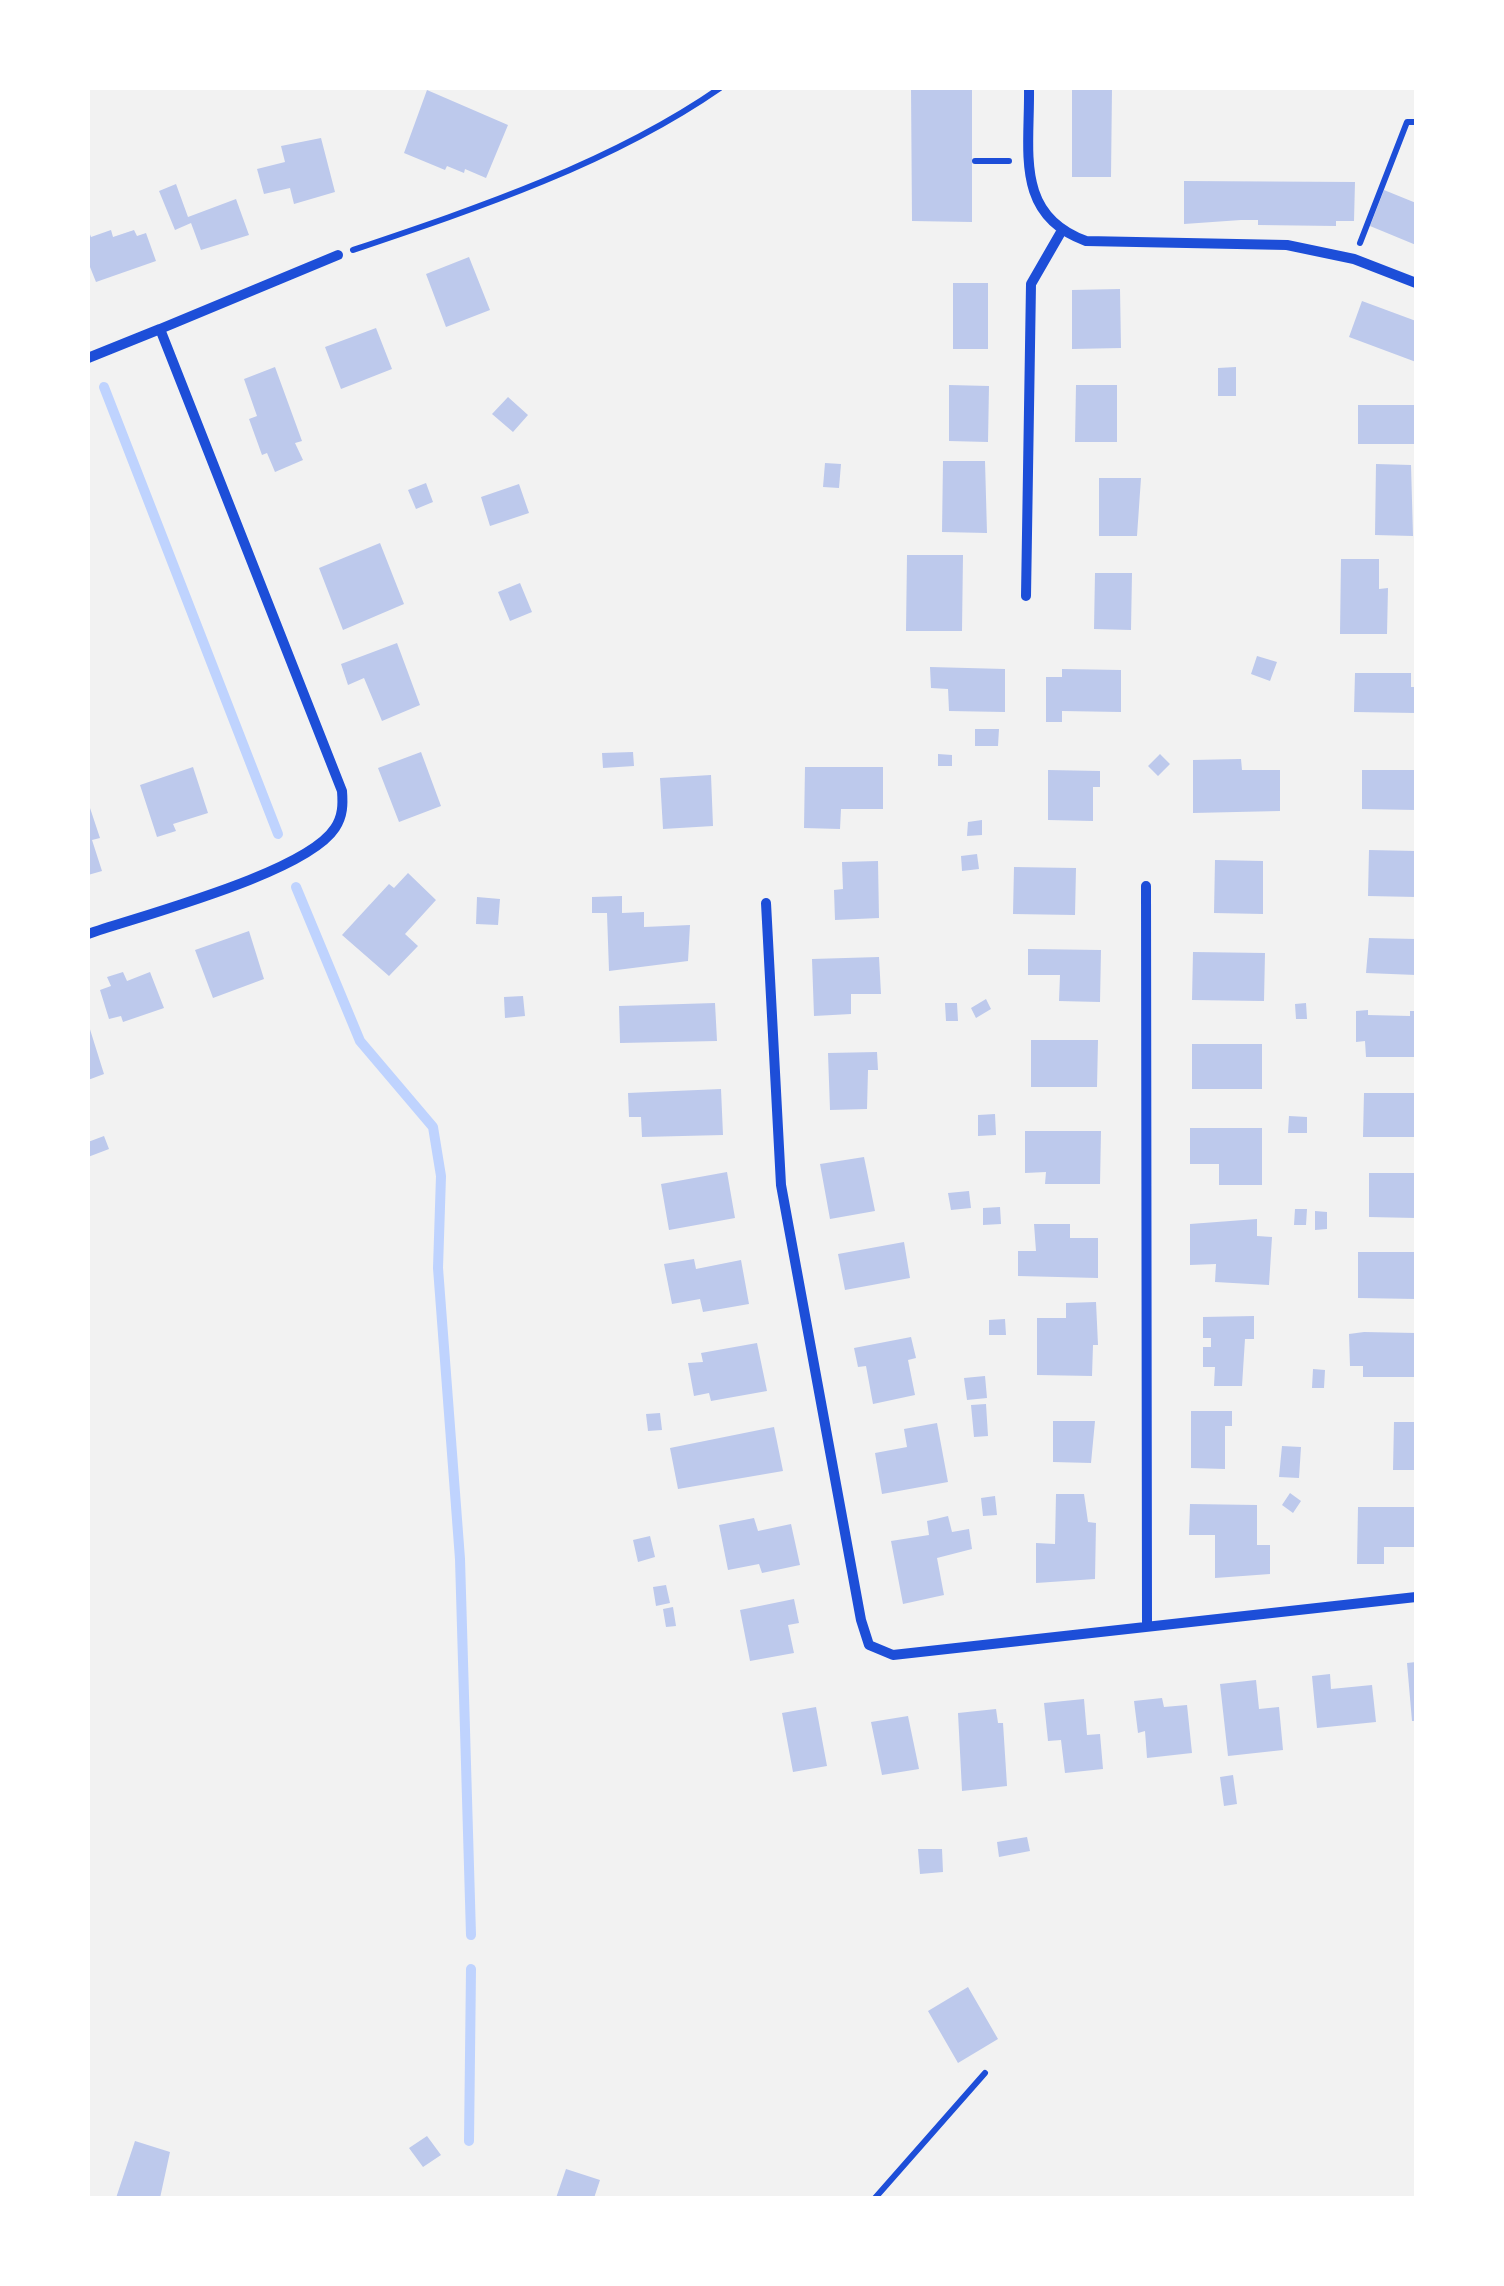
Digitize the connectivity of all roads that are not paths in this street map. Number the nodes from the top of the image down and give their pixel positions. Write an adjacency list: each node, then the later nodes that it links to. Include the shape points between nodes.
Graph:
1 (1029, 88): 2 (street, via 1036,198)
2 (1061, 232): 4 (street, via 1086,241 1287,244 1354,259); 7 (street, via 1030,284)
3 (338, 255): 5 (street)
4 (1416, 284)
5 (160, 329): 6 (street); 10 (street, via 342,791 343,810 327,839 288,864)
6 (88, 358)
7 (1026, 596)
8 (1146, 886): 12 (street)
9 (766, 903): 12 (street, via 781,1185 869,1645 893,1655)
10 (88, 934)
11 (1416, 1597): 12 (street)
12 (1147, 1626)

